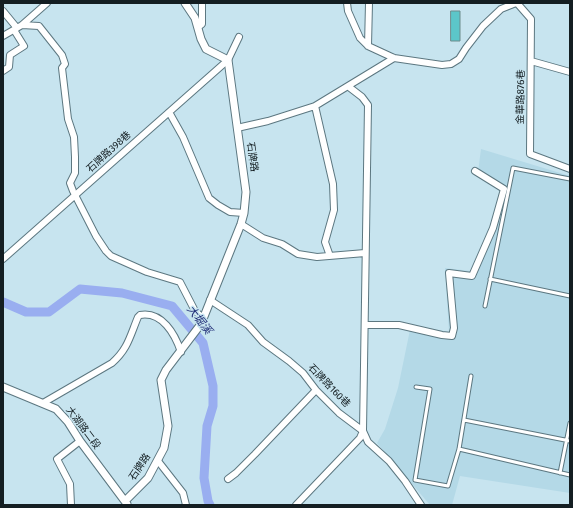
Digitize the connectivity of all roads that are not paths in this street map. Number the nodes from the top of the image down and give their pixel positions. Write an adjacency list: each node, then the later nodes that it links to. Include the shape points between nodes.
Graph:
1 (47, 3): 9 (street)
2 (185, 3): 8 (street)
3 (202, 3): 8 (street, via 202,24)
4 (347, 3): 12 (street, via 360,38)
5 (368, 3): 12 (street)
6 (516, 3): 13 (street, via 501,9 483,26 459,59 451,64 442,66); 15 (street, 金華路876巷, via 531,19)
7 (3, 12): 9 (street)
8 (198, 27): 14 (street, via 206,49)
9 (18, 28): 10 (street); 16 (street, via 24,46 10,55 9,67); 25 (street, via 40,26 62,55 65,64 62,68 68,119 74,137 74,173 70,183)
10 (3, 36)
11 (239, 37): 14 (street)
12 (368, 46): 13 (street)
13 (394, 58): 18 (street)
14 (228, 60): 20 (street, 石牌路398巷); 21 (street, 石牌路)
15 (531, 61): 17 (street); 22 (street, 金華路876巷, via 530,154)
16 (3, 71)
17 (570, 72)
18 (349, 86): 19 (street); 28 (street, via 368,105)
19 (315, 106): 21 (street); 29 (street, via 333,184 334,210 325,242)
20 (169, 112): 25 (street, 石牌路398巷); 26 (street, via 183,137 209,198 230,212)
21 (237, 128): 26 (street, 石牌路, via 246,192)
22 (570, 169)
23 (475, 171): 36 (street, via 504,190 493,228 472,276 449,273 454,328 452,336 399,325)
24 (570, 179): 31 (lane, via 513,168)
25 (75, 195): 30 (street, 石牌路398巷); 35 (street, via 96,236 111,256 147,272 180,282 194,311)
26 (244, 213): 27 (street, 石牌路)
27 (241, 224): 29 (street, via 263,238 282,244 298,254 317,258); 33 (street, 石牌路)
28 (365, 253): 29 (street); 36 (street)
29 (330, 256)
30 (3, 259)
31 (490, 279): 32 (lane); 34 (lane)
32 (570, 296)
33 (210, 300): 35 (street, 石牌路); 41 (street, 石牌路160巷, via 248,325 263,342 303,373)
34 (485, 306)
35 (202, 321): 37 (street, 石牌路)
36 (366, 325): 45 (street)
37 (181, 352): 42 (street, via 172,332 161,320 150,315 140,315 125,350 112,364); 49 (street, 石牌路, via 161,380 168,426 165,444)
38 (472, 376): 43 (lane)
39 (3, 387): 42 (street, 大湖路二段)
40 (416, 387): 48 (lane, via 430,389 415,480 448,486)
41 (316, 390): 45 (street, 石牌路160巷, via 339,413); 52 (street)
42 (44, 403): 47 (street, 大湖路二段, via 56,409)
43 (464, 420): 46 (lane); 48 (lane)
44 (570, 423): 46 (lane)
45 (363, 431): 54 (street, 石牌路160巷, via 368,442 389,461); 57 (street, via 360,438)
46 (569, 440): 50 (lane)
47 (80, 441): 53 (street, 大湖路二段); 55 (street, via 57,459 70,484)
48 (459, 449): 50 (lane)
49 (158, 461): 53 (street, 石牌路, via 148,478); 56 (street, via 183,493)
50 (560, 473): 51 (lane)
51 (570, 474)
52 (228, 479)
53 (126, 503)
54 (418, 504)
55 (71, 505)
56 (186, 505)
57 (296, 505)

